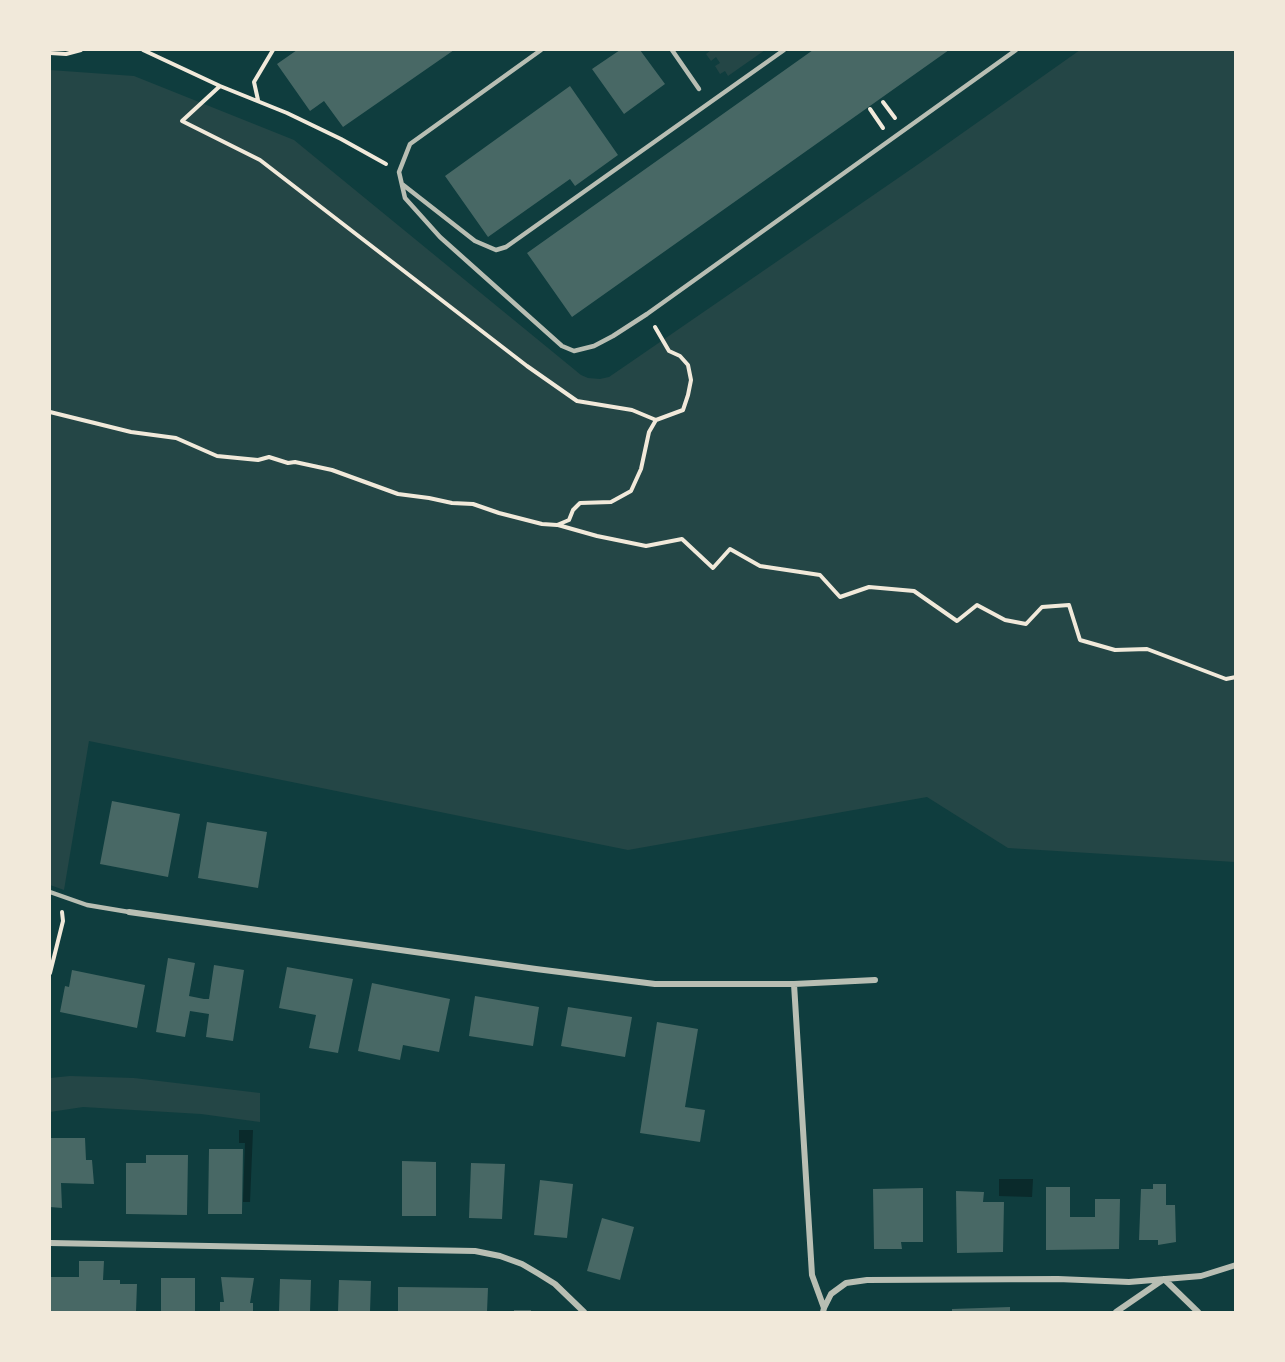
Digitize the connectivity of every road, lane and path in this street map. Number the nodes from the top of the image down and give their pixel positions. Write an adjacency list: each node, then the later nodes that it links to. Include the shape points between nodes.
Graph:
1 (81, 50): 8 (path)
2 (143, 50): 9 (path)
3 (273, 50): 11 (path, via 254,82)
4 (541, 50): 14 (lane, via 410,144)
5 (672, 50): 10 (lane)
6 (784, 50): 15 (lane, via 506,247 496,250 475,241)
7 (1016, 50): 13 (lane)
8 (50, 53)
9 (220, 86): 11 (path); 18 (path, via 182,121 260,160 577,401 632,410)
10 (699, 89)
11 (258, 101): 14 (path, via 341,139)
12 (870, 108): 13 (path)
13 (891, 139): 16 (lane)
14 (399, 172): 15 (lane)
15 (402, 184): 16 (lane, via 405,198 440,237 562,346 574,351 594,346)
16 (647, 314): 18 (path, via 669,351 688,365 691,380 683,410)
17 (50, 412): 19 (path, via 131,432 176,438 217,456 295,462 332,470 398,494 473,504)
18 (656, 420): 19 (path, via 631,491 611,502 580,503 569,520)
19 (557, 525): 20 (path, via 646,546 682,539 713,568 730,549 760,566 820,574 840,597 868,587 914,591 957,621 977,605 1005,620 1026,624 1042,607 1069,605 1080,640 1115,650 1147,649 1227,679)
20 (1236, 677)
21 (50, 892): 22 (lane)
22 (58, 896): 23 (lane); 24 (path, via 63,921)
23 (129, 912): 26 (street, via 655,984)
24 (50, 973)
25 (874, 980): 26 (street)
26 (794, 984): 30 (street, via 812,1275)
27 (50, 1243): 31 (street, via 475,1251 522,1264 555,1284)
28 (1236, 1265): 29 (street, via 1201,1276)
29 (1164, 1279): 30 (street, via 867,1280 846,1283 831,1294); 32 (street); 33 (street)
30 (823, 1310)
31 (584, 1312)
32 (1116, 1312)
33 (1198, 1312)

